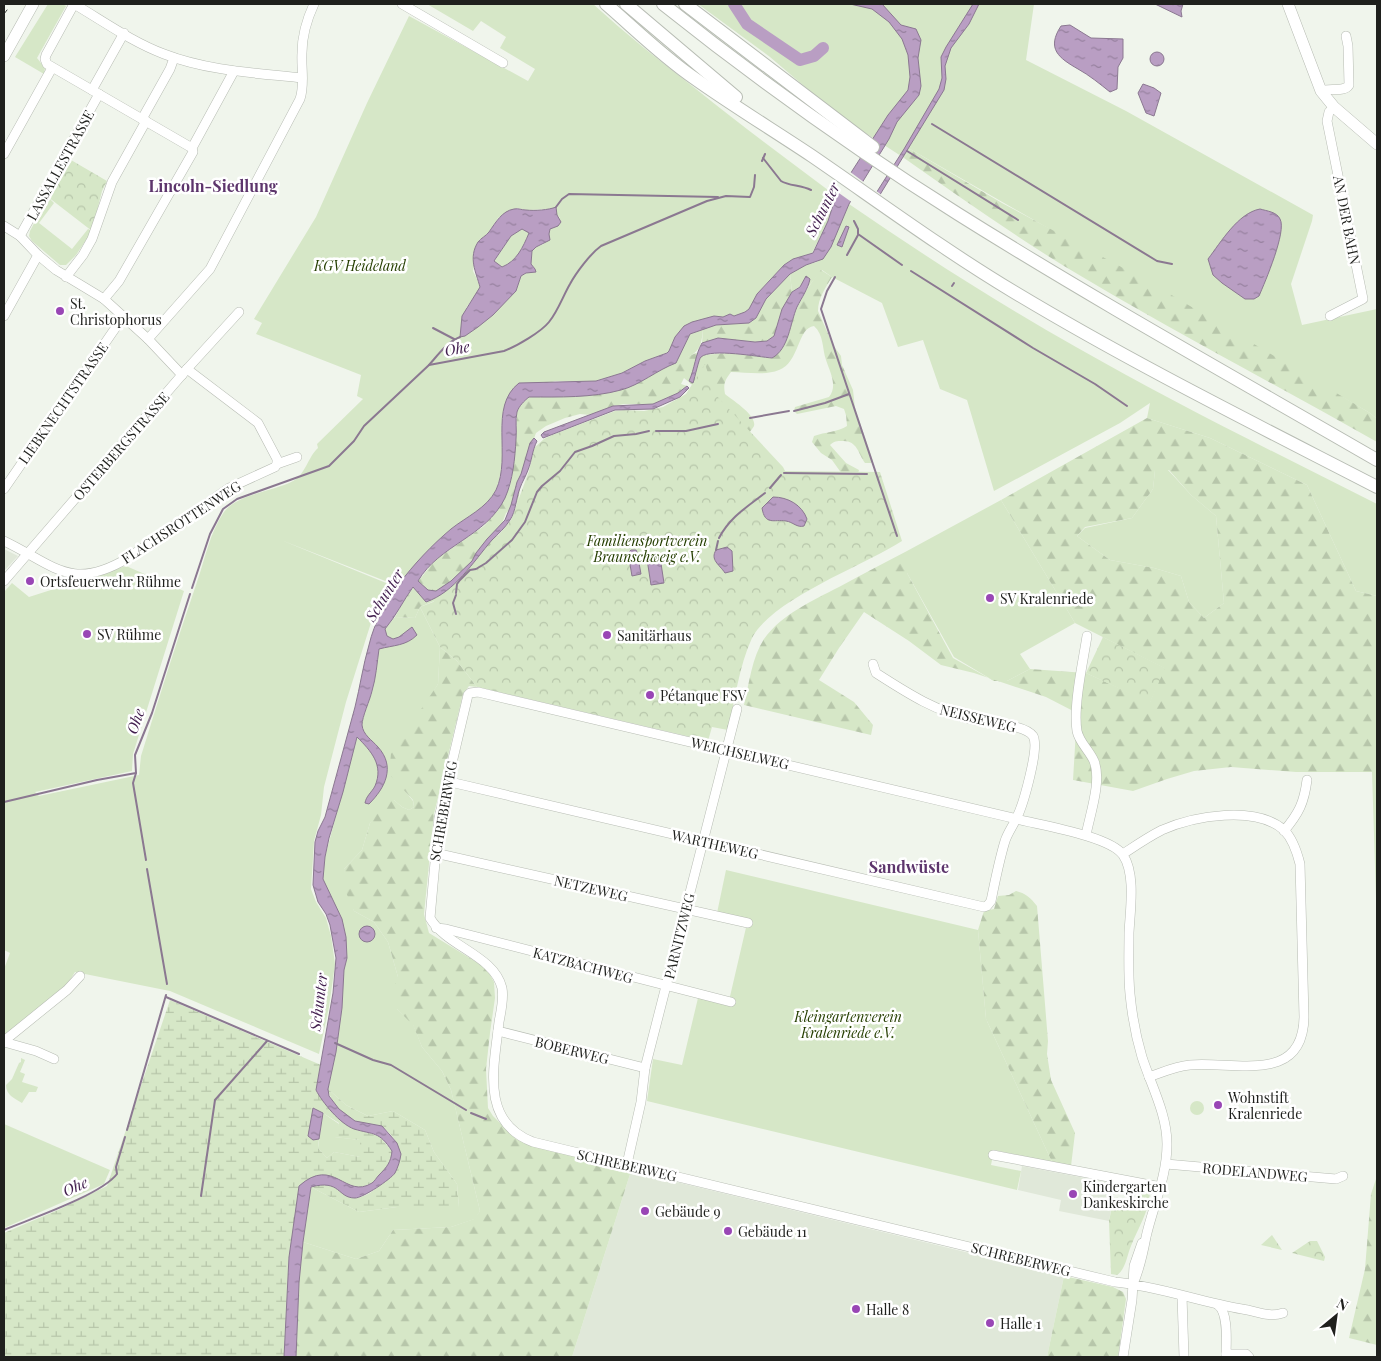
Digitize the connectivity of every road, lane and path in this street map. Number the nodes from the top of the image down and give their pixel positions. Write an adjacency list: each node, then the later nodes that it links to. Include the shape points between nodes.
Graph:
1 (33, 4): 12 (main road)
2 (314, 4): 17 (street, via 303,38)
3 (402, 4): 14 (street)
4 (606, 4): 26 (highway, via 693,78)
5 (626, 4): 26 (highway, via 732,95)
6 (663, 4): 22 (highway, via 754,73)
7 (685, 4): 22 (highway)
8 (1288, 4): 18 (main road)
9 (87, 7): 10 (street); 15 (street, via 74,4 46,55 47,64)
10 (124, 33): 13 (street); 19 (street, LASSALLESTRASSE)
11 (1346, 36): 18 (street, via 1348,88)
12 (4, 56)
13 (174, 58): 16 (street); 21 (street)
14 (504, 62)
15 (52, 68): 19 (street); 25 (street)
16 (234, 70): 17 (street); 24 (street)
17 (302, 78): 36 (street, via 300,99 210,269)
18 (1321, 91): 20 (main road)
19 (96, 92): 21 (street); 28 (street, LASSALLESTRASSE)
20 (1334, 107): 23 (main road); 34 (street, AN DER BAHN, via 1327,121 1363,299)
21 (144, 120): 24 (street); 30 (street, via 112,182 92,239)
22 (833, 124): 39 (highway, via 1012,248)
23 (1377, 144)
24 (192, 148): 31 (street, via 119,281)
25 (4, 154)
26 (813, 157): 41 (highway, via 896,216 1108,347)
27 (4, 226): 28 (street)
28 (20, 236): 29 (street)
29 (38, 255): 30 (street); 33 (street)
30 (66, 277): 31 (street)
31 (104, 299): 35 (street)
32 (239, 312): 37 (street, OSTERBERGSTRASSE)
33 (4, 316)
34 (1330, 316)
35 (123, 317): 36 (street); 42 (street, LIEBKNECHTSTRASSE)
36 (148, 339): 37 (street)
37 (185, 372): 40 (street, via 258,423); 44 (street, OSTERBERGSTRASSE)
38 (297, 457): 40 (street, FLACHSROTTENWEG)
39 (1374, 458)
40 (277, 464): 44 (street, FLACHSROTTENWEG, via 272,470 229,488 111,567 68,573)
41 (1377, 486)
42 (4, 489)
43 (4, 541): 44 (street, FLACHSROTTENWEG)
44 (28, 554): 45 (street, OSTERBERGSTRASSE)
45 (4, 581)
46 (1087, 636): 55 (street, via 1077,730 1094,761 1097,780)
47 (873, 664): 53 (street, NEISSEWEG, via 876,673 928,705 970,719 1022,728 1032,734 1035,752)
48 (466, 698): 50 (street, WEICHSELWEG, via 470,693 478,692); 52 (street, SCHREBERWEG)
49 (737, 709): 50 (street, PARNITZWEG)
50 (727, 750): 53 (street, WEICHSELWEG); 56 (street, PARNITZWEG)
51 (1307, 780): 54 (street, via 1301,807)
52 (446, 782): 56 (street, WARTHEWEG); 57 (street, SCHREBERWEG)
53 (1016, 818): 55 (street, WEICHSELWEG); 59 (street, NEISSEWEG, via 1005,843 990,901)
54 (1284, 831): 58 (street, via 1269,821 1254,817 1206,818 1163,830); 70 (street, via 1296,848 1300,864 1304,1008 1298,1047 1285,1059 1268,1065 1191,1065)
55 (1086, 835): 58 (street, WEICHSELWEG, via 1108,843)
56 (704, 842): 59 (street, WARTHEWEG); 60 (street, PARNITZWEG)
57 (435, 853): 60 (street, NETZEWEG); 62 (street, SCHREBERWEG, via 430,918)
58 (1123, 854): 70 (street, via 1130,878 1130,994 1139,1047)
59 (984, 907)
60 (685, 910): 61 (street, NETZEWEG); 64 (street, PARNITZWEG)
61 (748, 923)
62 (436, 928): 64 (street, KATZBACHWEG); 66 (street, SCHREBERWEG, via 497,975 502,997)
63 (80, 976): 67 (street)
64 (666, 986): 65 (street, KATZBACHWEG); 69 (street, PARNITZWEG)
65 (730, 1002)
66 (498, 1031): 69 (street, BOBERWEG); 72 (street, SCHREBERWEG, via 494,1092 500,1115 509,1127 533,1142)
67 (4, 1042): 68 (street)
68 (54, 1059)
69 (645, 1068): 72 (street, PARNITZWEG)
70 (1149, 1077): 73 (street, via 1165,1126)
71 (993, 1155): 75 (street)
72 (627, 1164): 76 (street, SCHREBERWEG)
73 (1166, 1164): 74 (street, RODELANDWEG, via 1336,1179); 75 (street)
74 (1343, 1176)
75 (1161, 1188): 76 (street)
76 (1133, 1284): 77 (street, SCHREBERWEG); 83 (street)
77 (1182, 1296): 78 (street, SCHREBERWEG); 84 (street)
78 (1206, 1302): 79 (street, SCHREBERWEG); 80 (street, SCHREBERWEG, via 1220,1300)
79 (1218, 1305): 80 (street, SCHREBERWEG); 82 (street, via 1225,1316)
80 (1242, 1309): 81 (street, SCHREBERWEG, via 1272,1316)
81 (1283, 1313)
82 (1226, 1356): 85 (street, via 1246,1354)
83 (1123, 1357)
84 (1184, 1357)
85 (1249, 1357)

